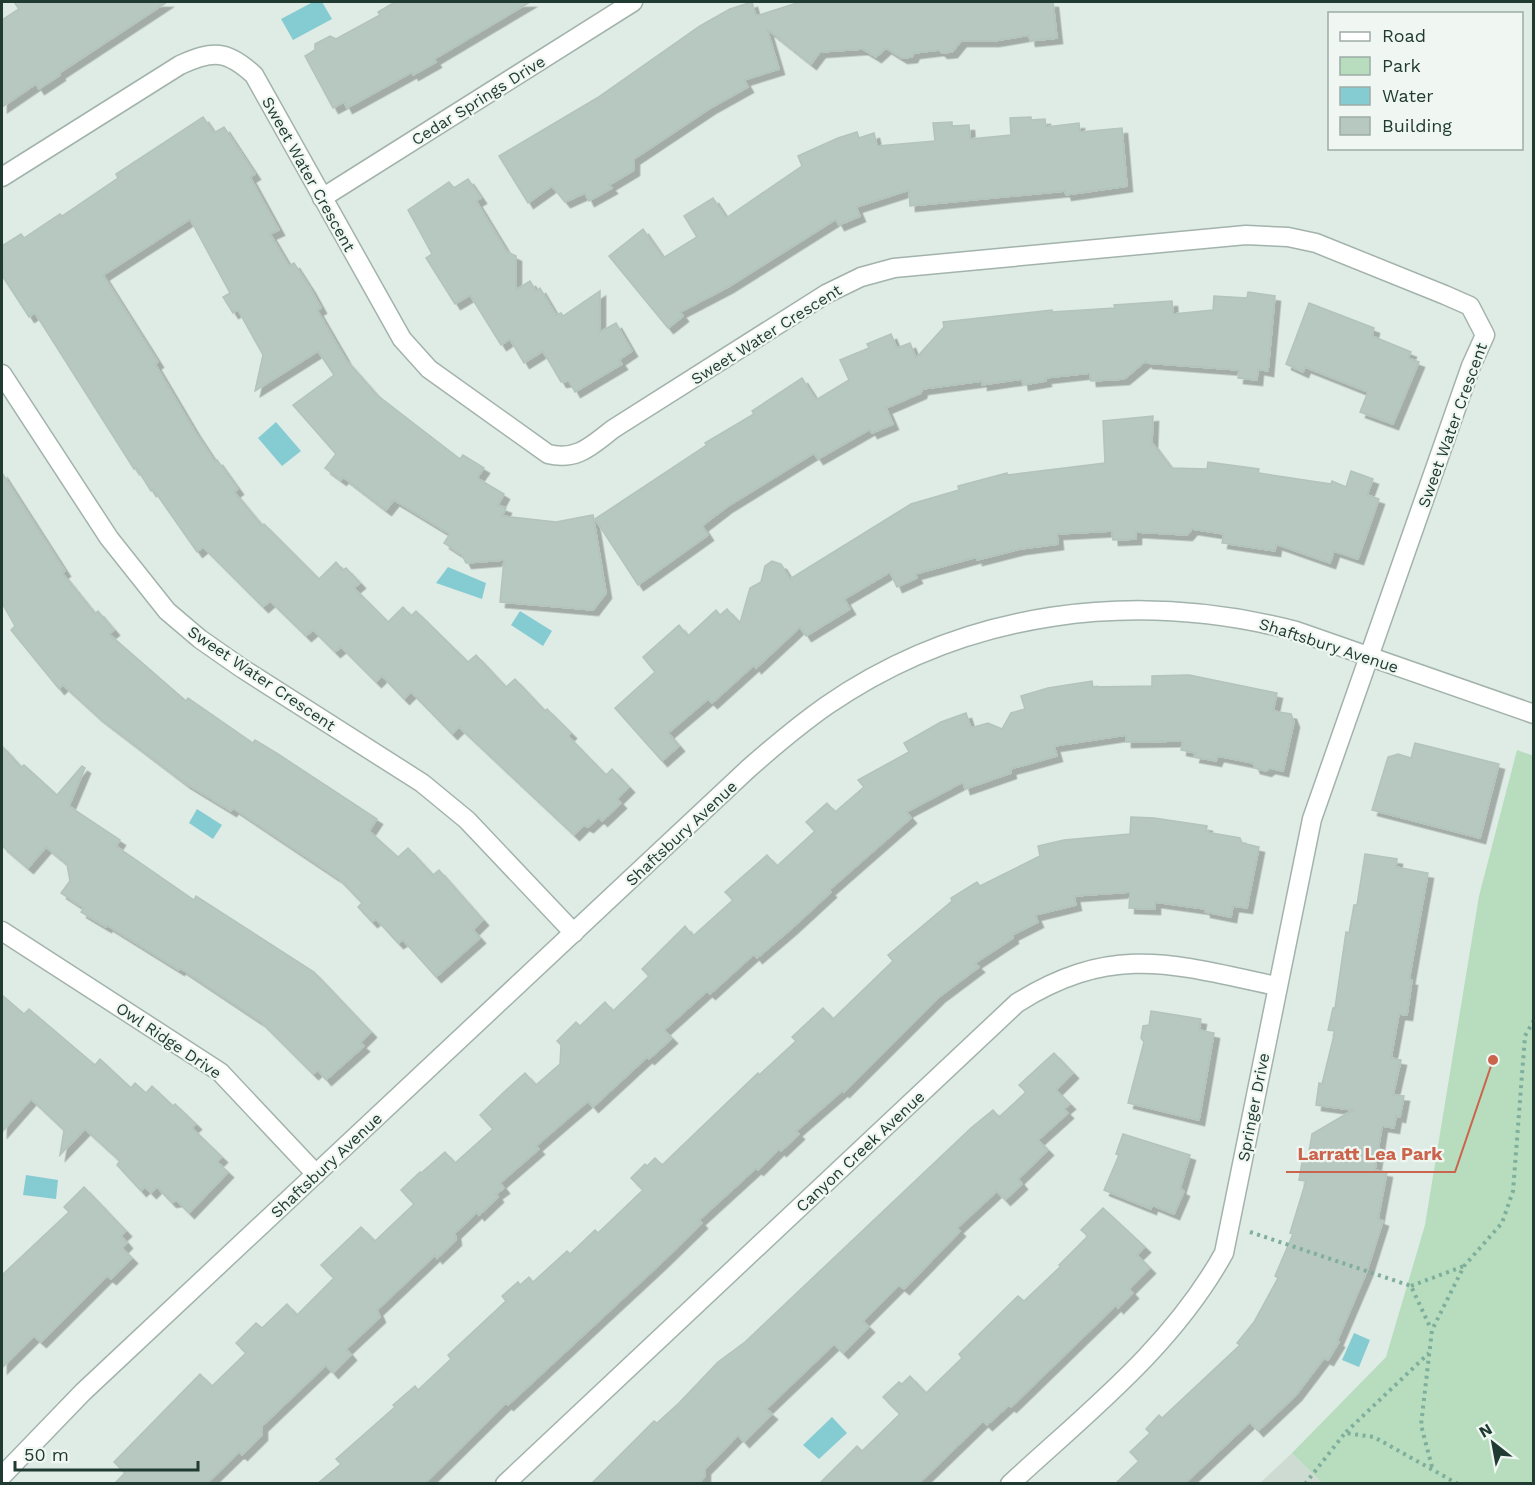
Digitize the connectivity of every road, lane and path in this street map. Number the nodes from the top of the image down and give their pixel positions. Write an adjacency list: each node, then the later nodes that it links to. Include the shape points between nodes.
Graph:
1 (633, 2): 3 (street, Cedar Springs Drive)
2 (2, 177): 3 (street, Sweet Water Crescent, via 180,65 202,54 223,54 254,75)
3 (322, 198): 5 (street, Sweet Water Crescent, via 389,319 429,369 548,454 564,458 588,449 613,429 826,294 861,277 894,268 1246,236 1287,237 1325,246 1470,306 1485,335)
4 (2, 374): 8 (street, Sweet Water Crescent, via 109,538 167,611 243,669 449,804)
5 (1371, 657): 6 (street, Shaftsbury Avenue); 8 (street, Shaftsbury Avenue, via 1264,622 1154,609 1035,619 946,644 858,686 800,726 748,769); 9 (street, Springer Drive, via 1312,819)
6 (1533, 714)
7 (2, 931): 11 (street, Owl Ridge Drive, via 220,1072)
8 (574, 933): 11 (street, Shaftsbury Avenue)
9 (1276, 986): 12 (street, Springer Drive); 20 (street, Canyon Creek Avenue, via 1180,964 1122,963 1076,973 1017,1003)
10 (1533, 1020): 13 (path, via 1525,1036 1513,1191 1502,1223)
11 (316, 1174): 19 (street, Shaftsbury Avenue, via 83,1392)
12 (1231, 1226): 14 (path); 21 (street, Springer Drive, via 1224,1253 1204,1290 1152,1354)
13 (1464, 1266): 14 (path); 15 (path)
14 (1411, 1286): 15 (path)
15 (1432, 1330): 16 (path)
16 (1429, 1353): 17 (path); 18 (path, via 1421,1425)
17 (1345, 1433): 18 (path, via 1374,1437); 22 (path)
18 (1432, 1467): 23 (path)
19 (2, 1476)
20 (505, 1484)
21 (1010, 1484)
22 (1305, 1484)
23 (1458, 1484)

